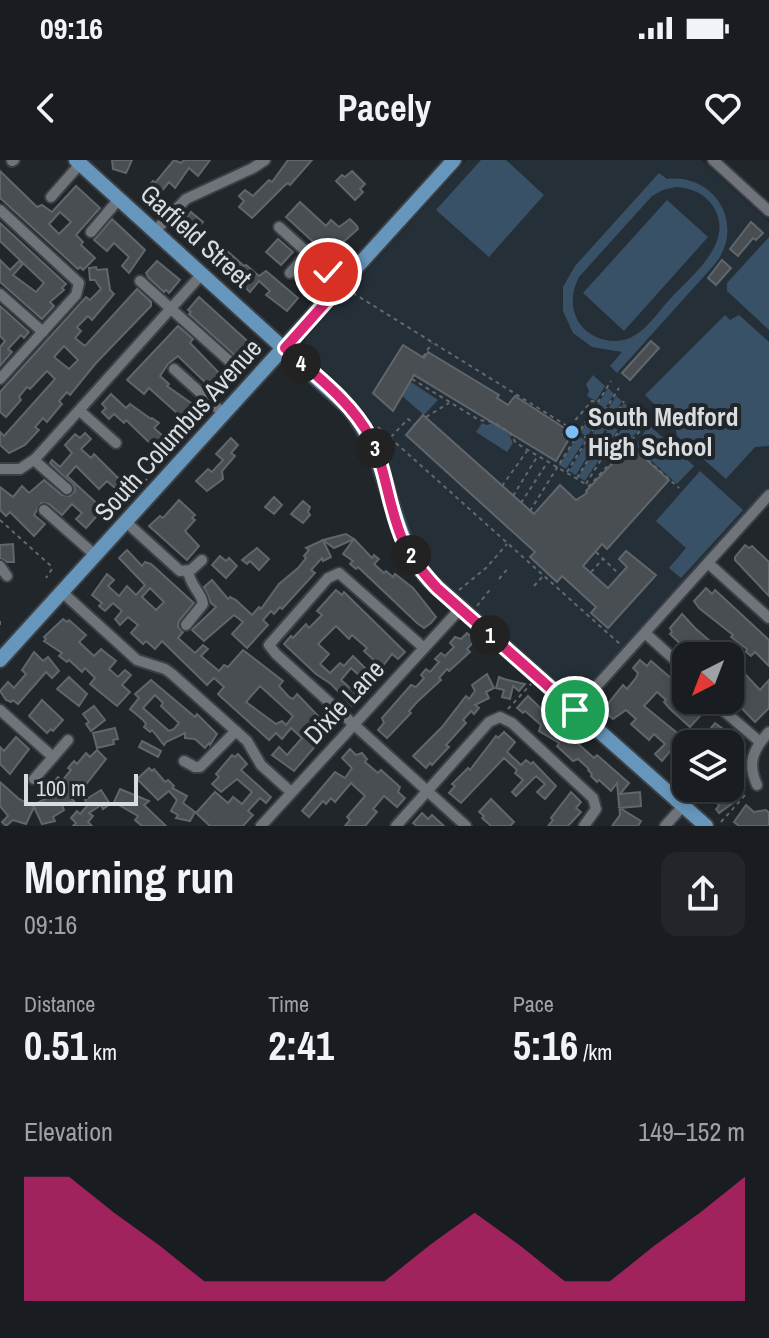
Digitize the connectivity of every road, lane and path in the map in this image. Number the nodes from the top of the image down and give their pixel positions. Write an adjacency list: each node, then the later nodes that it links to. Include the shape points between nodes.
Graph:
1 (265, 160): 10 (street, via 186,199)
2 (454, 160): 16 (main road, South Columbus Avenue)
3 (713, 160): 8 (street)
4 (78, 162): 5 (street); 6 (main road, Garfield Street)
5 (51, 197)
6 (119, 199): 10 (main road, Garfield Street); 11 (street)
7 (0, 210): 19 (street, via 79,283 76,295)
8 (769, 211)
9 (279, 227): 12 (street)
10 (155, 231): 14 (main road, Garfield Street)
11 (91, 232)
12 (308, 253): 13 (street); 16 (street)
13 (290, 273)
14 (202, 274): 18 (street); 21 (main road, Garfield Street)
15 (140, 281): 18 (street)
16 (348, 289): 20 (path); 21 (main road, South Columbus Avenue)
17 (0, 294): 19 (street)
18 (171, 309): 23 (street); 33 (street)
19 (43, 332): 25 (street)
20 (432, 342): 22 (path); 39 (path)
21 (285, 348): 34 (main road, South Columbus Avenue); 90 (main road, Garfield Street, via 341,398 364,427 404,543 428,579)
22 (423, 357)
23 (236, 367)
24 (174, 369): 34 (street)
25 (0, 377)
26 (412, 379): 30 (path)
27 (611, 381): 31 (path)
28 (619, 388): 43 (path)
29 (624, 401): 46 (path)
30 (451, 402): 35 (path); 47 (path, via 479,420 493,422)
31 (597, 403): 39 (path, via 592,401); 40 (path)
32 (636, 403): 48 (path)
33 (80, 411): 44 (street); 51 (street)
34 (224, 414): 66 (main road, South Columbus Avenue)
35 (426, 417)
36 (652, 418): 45 (path)
37 (415, 425): 42 (path, via 408,419)
38 (378, 427): 42 (path)
39 (569, 427): 40 (path)
40 (578, 433): 43 (path); 53 (path)
41 (189, 434): 66 (path, via 150,473)
42 (391, 438): 68 (path)
43 (587, 439): 46 (path); 55 (path)
44 (116, 443)
45 (629, 443): 50 (path); 59 (path)
46 (597, 445): 48 (path); 56 (path)
47 (527, 450): 49 (path); 58 (path)
48 (606, 451): 50 (path); 57 (path)
49 (538, 456): 52 (path); 62 (path)
50 (617, 457): 57 (path, via 589,486)
51 (34, 460): 54 (street, via 20,469); 60 (street)
52 (547, 462): 53 (path); 63 (path)
53 (557, 467): 55 (path); 65 (path)
54 (0, 469)
55 (566, 473): 56 (path)
56 (576, 479): 57 (path)
57 (585, 484)
58 (502, 486)
59 (679, 488)
60 (67, 489)
61 (769, 495): 75 (street)
62 (513, 496)
63 (521, 503)
64 (44, 510): 70 (street)
65 (530, 511)
66 (122, 516): 70 (main road, South Columbus Avenue); 78 (street, via 176,568)
67 (0, 520): 83 (path, via 51,566)
68 (508, 544): 71 (path); 87 (path)
69 (596, 552): 72 (path)
70 (95, 555): 88 (main road, South Columbus Avenue)
71 (520, 555): 74 (path); 80 (path)
72 (603, 559): 79 (path); 81 (path)
73 (202, 560): 78 (street)
74 (515, 560)
75 (708, 563): 91 (street); 95 (street)
76 (0, 566): 82 (street)
77 (509, 567): 84 (path)
78 (188, 571): 93 (street, via 203,604)
79 (591, 572)
80 (544, 575): 85 (path); 96 (path)
81 (620, 575)
82 (7, 576)
83 (46, 578)
84 (499, 579)
85 (534, 586)
86 (492, 587): 89 (path)
87 (459, 590)
88 (62, 592): 99 (main road, South Columbus Avenue); 106 (street, via 137,660 165,669)
89 (477, 606)
90 (460, 609): 97 (street, Dixie Lane); 103 (main road, Garfield Street)
91 (769, 618)
92 (0, 621): 94 (path)
93 (186, 625)
94 (0, 628)
95 (645, 633): 98 (street); 103 (street)
96 (621, 645)
97 (424, 648): 105 (street, Dixie Lane); 105 (street, via 343,574 328,578 269,645)
98 (672, 657)
99 (0, 660)
100 (531, 684): 101 (path)
101 (508, 709)
102 (0, 710): 110 (street)
103 (575, 710): 117 (main road, Garfield Street)
104 (727, 714): 109 (street)
105 (354, 724): 114 (street); 115 (street, Dixie Lane)
106 (236, 731): 111 (street, via 200,767); 115 (street, via 261,765)
107 (769, 732): 109 (street)
108 (68, 740): 110 (street)
109 (760, 742): 113 (street, via 751,762)
110 (53, 757): 112 (street)
111 (184, 761)
112 (34, 779)
113 (757, 785)
114 (427, 791): 120 (street); 121 (street); 122 (street, via 489,722 504,717 590,794 596,805)
115 (291, 792): 119 (street, Dixie Lane)
116 (746, 794): 118 (path)
117 (682, 807): 123 (street); 124 (main road, Garfield Street)
118 (721, 822)
119 (261, 826)
120 (396, 826)
121 (466, 826)
122 (584, 826)
123 (665, 826)
124 (706, 826)

